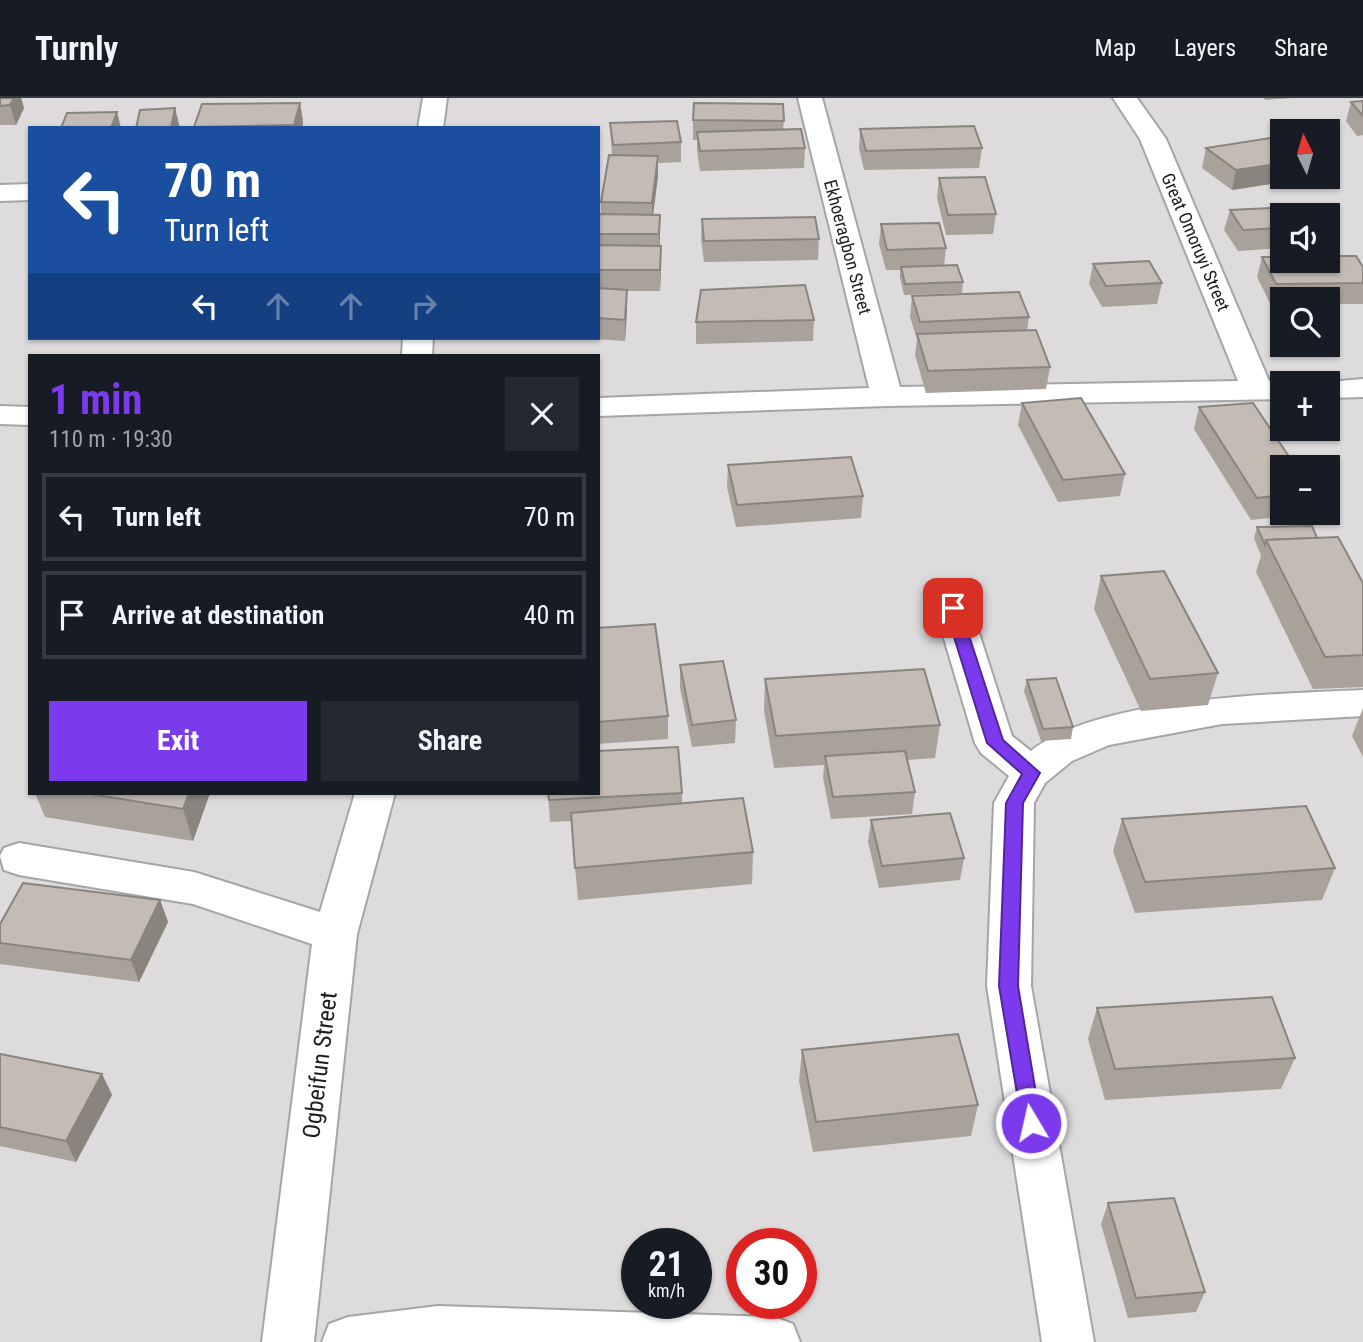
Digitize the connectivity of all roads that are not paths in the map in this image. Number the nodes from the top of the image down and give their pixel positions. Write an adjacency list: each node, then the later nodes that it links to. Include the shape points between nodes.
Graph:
1 (435, 98): 4 (street)
2 (810, 98): 10 (street, Ekhoeragbon Street)
3 (1125, 98): 9 (street, Great Omoruyi Street, via 1153,139)
4 (430, 126)
5 (28, 192): 6 (street)
6 (0, 193)
7 (1340, 388): 8 (street)
8 (1363, 388)
9 (1270, 390): 10 (street)
10 (887, 397): 11 (street)
11 (600, 407)
12 (0, 415): 13 (street)
13 (28, 416)
14 (953, 608): 16 (street, via 995,743)
15 (1363, 703): 16 (street, via 1222,711 1102,733 1058,751)
16 (1031, 773): 23 (street, via 1014,803 1009,986)
17 (374, 795): 19 (street, Ogbeifun Street)
18 (19, 859): 19 (street, via 194,888)
19 (335, 934): 20 (street, Ogbeifun Street)
20 (288, 1342)
21 (348, 1342): 22 (street, via 438,1331)
22 (774, 1342)
23 (1068, 1342)

